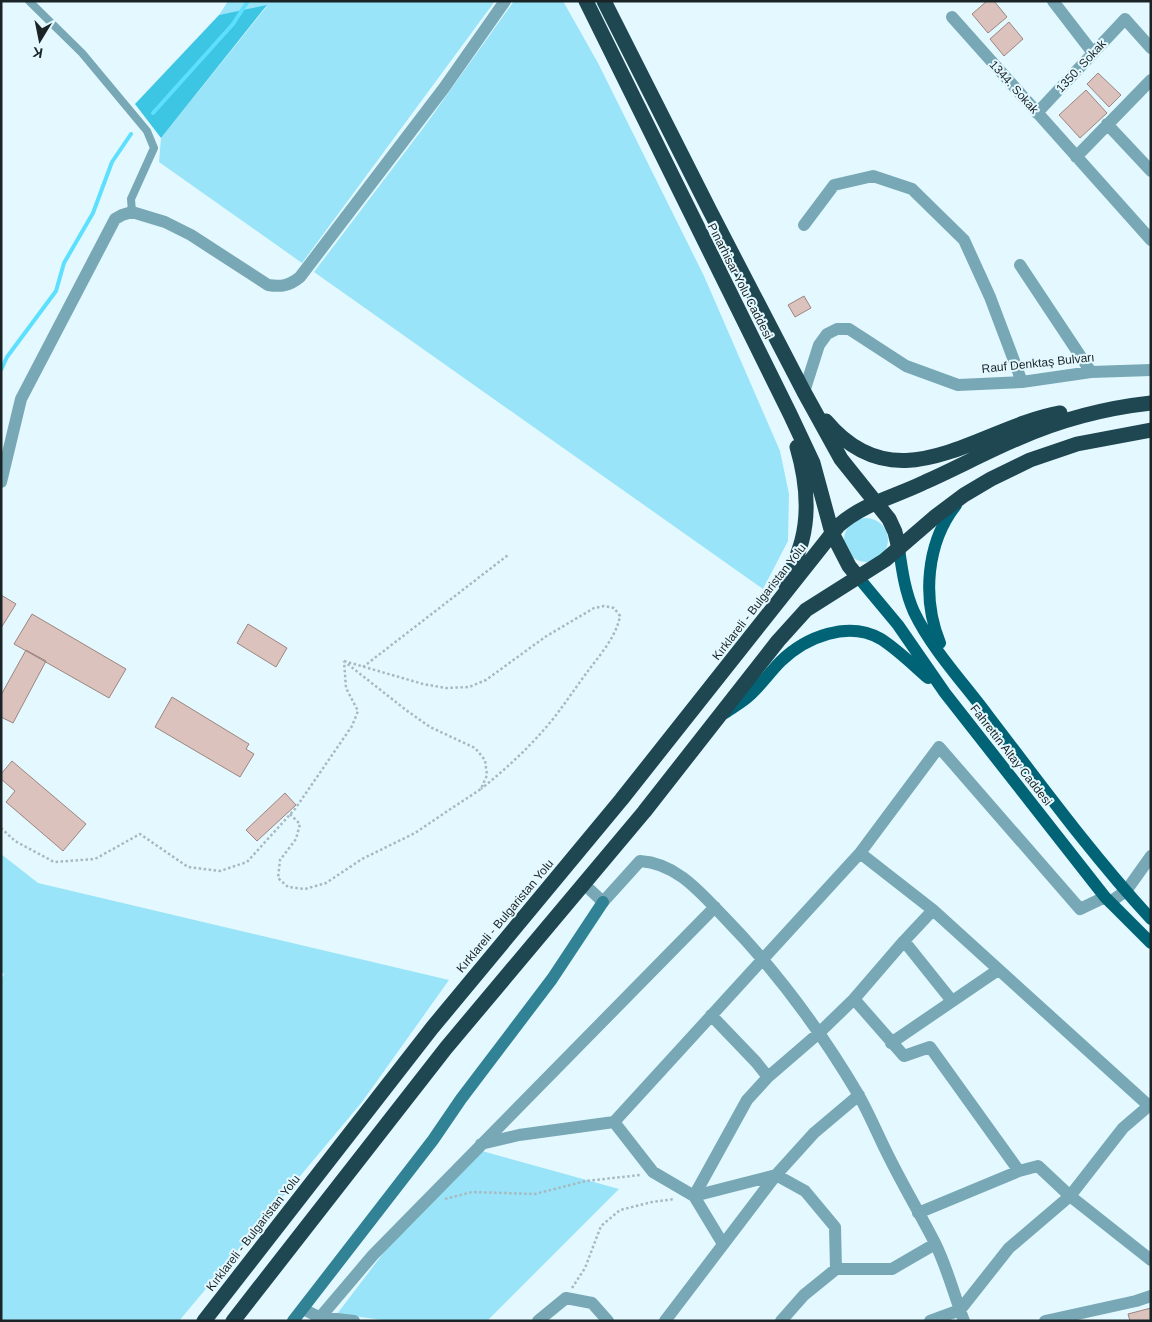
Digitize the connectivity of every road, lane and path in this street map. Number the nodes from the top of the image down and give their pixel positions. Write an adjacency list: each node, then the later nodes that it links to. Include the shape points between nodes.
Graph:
1 (29, 1): 14 (lane, via 82,53 147,131 154,148 131,199)
2 (505, 1): 14 (street, via 444,88 300,277 290,284 268,285 191,235 165,222)
3 (586, 1): 24 (highway, Pınarhisar Yolu Caddesi)
4 (604, 1): 21 (highway, Pınarhisar Yolu Caddesi)
5 (1053, 1): 8 (street)
6 (952, 17): 10 (street, 1344. Sokak)
7 (1151, 48): 8 (street, 1350. Sokak, via 1125,19)
8 (1093, 52): 10 (street, 1350. Sokak)
9 (1151, 80): 11 (street)
10 (1037, 113): 12 (street, 1344. Sokak)
11 (1107, 124): 12 (street); 13 (street)
12 (1076, 156): 16 (street, 1344. Sokak)
13 (1151, 171)
14 (132, 212): 26 (street, via 114,219 21,399)
15 (804, 225): 20 (street, via 834,186 873,176 912,189 964,240 990,297)
16 (1151, 240)
17 (1020, 265): 19 (street)
18 (1151, 370): 19 (street, Rauf Denktaş Bulvarı)
19 (1091, 372): 20 (street, Rauf Denktaş Bulvarı)
20 (1022, 382): 21 (street, Rauf Denktaş Bulvarı, via 958,386 906,366 849,329 837,329 827,334 819,345)
21 (804, 392): 23 (highway, via 827,423 846,440 872,455 909,462 939,455 1053,415); 28 (highway, Pınarhisar Yolu Caddesi, via 841,459)
22 (1151, 403): 23 (highway)
23 (1120, 407): 28 (highway, via 1033,432)
24 (790, 414): 29 (highway, Pınarhisar Yolu Caddesi, via 813,463); 33 (highway, via 806,480 807,500 802,540)
25 (1151, 430): 27 (highway, via 1085,442 1053,452 1011,469)
26 (1, 482)
27 (964, 495): 30 (highway); 36 (main road, via 947,516 934,546 930,606 934,630)
28 (875, 502): 29 (highway, via 854,513); 30 (highway, Pınarhisar Yolu Caddesi, via 889,519)
29 (832, 533): 32 (highway, Pınarhisar Yolu Caddesi); 33 (highway, Kırklareli - Bulgaristan Yolu)
30 (899, 549): 32 (highway); 36 (main road, Fahrettin Altay Caddesi, via 903,577 915,612)
31 (508, 555): 35 (path)
32 (858, 576): 37 (main road, Fahrettin Altay Caddesi, via 898,625); 38 (highway, via 806,610)
33 (780, 600): 81 (highway, Kırklareli - Bulgaristan Yolu, via 622,800 432,1028)
34 (344, 661): 35 (path); 39 (path, via 430,727 475,748 485,760 487,775); 40 (path, via 346,688 358,711 352,726)
35 (363, 667): 39 (path, via 446,688 469,687 486,680 545,637 594,608 614,608 620,616 618,627 554,718 529,747)
36 (961, 682): 45 (main road, Fahrettin Altay Caddesi)
37 (944, 694): 38 (main road, via 881,639 867,633 837,632 799,647 749,697); 46 (main road, Fahrettin Altay Caddesi)
38 (716, 720): 44 (highway)
39 (481, 789): 40 (path, via 415,832 326,882 305,889 288,887 278,878 280,860 296,838 300,824)
40 (290, 814): 41 (path, via 248,862 220,871 188,867 140,834 95,859 54,862 15,841)
41 (1, 828)
42 (860, 852): 46 (street, via 939,747 1080,909); 49 (street); 53 (street)
43 (1151, 856): 45 (street)
44 (583, 884): 47 (street); 82 (highway, via 446,1048)
45 (1126, 891): 46 (street); 50 (main road, Fahrettin Altay Caddesi)
46 (1108, 899): 52 (main road, Fahrettin Altay Caddesi)
47 (603, 902): 48 (street, via 640,860 666,866 679,874); 78 (street, via 552,979)
48 (715, 907): 53 (street); 64 (street)
49 (933, 910): 51 (street); 54 (street)
50 (1151, 918)
51 (904, 941): 55 (street); 56 (street)
52 (1151, 943)
53 (764, 958): 57 (street); 58 (street)
54 (998, 970): 56 (street); 62 (street)
55 (854, 999): 58 (street); 59 (street)
56 (952, 1001): 59 (street)
57 (711, 1015): 60 (street); 63 (street)
58 (819, 1033): 60 (street); 61 (street)
59 (891, 1043): 65 (street, via 904,1056 930,1047)
60 (768, 1078): 68 (street, via 747,1100)
61 (859, 1095): 67 (street, via 814,1133); 71 (street)
62 (1149, 1104): 69 (street, via 1123,1128)
63 (614, 1122): 64 (street, via 520,1135); 66 (street)
64 (481, 1144): 70 (street)
65 (1019, 1171): 69 (street, via 1038,1166); 71 (street)
66 (656, 1174): 68 (street); 70 (path, via 586,1181 535,1194 472,1192)
67 (776, 1175): 68 (street); 72 (street); 75 (street, via 805,1191 835,1227)
68 (694, 1196): 72 (street); 77 (path, via 620,1210 601,1226 585,1268)
69 (1070, 1196): 74 (street); 79 (street, via 1009,1248)
70 (421, 1206): 80 (street)
71 (918, 1213): 73 (street)
72 (723, 1244): 87 (street)
73 (935, 1244): 75 (street, via 892,1269); 79 (street)
74 (1151, 1260)
75 (836, 1270): 88 (street, via 804,1296)
76 (1151, 1296): 90 (street)
77 (566, 1298): 85 (street); 86 (street, via 592,1303)
78 (303, 1309): 80 (street); 83 (street)
79 (962, 1316): 89 (street)
80 (318, 1319): 84 (street)
81 (204, 1321)
82 (233, 1321)
83 (294, 1321)
84 (354, 1321)
85 (538, 1321)
86 (608, 1321)
87 (664, 1321)
88 (781, 1321)
89 (930, 1321)
90 (1045, 1321)

